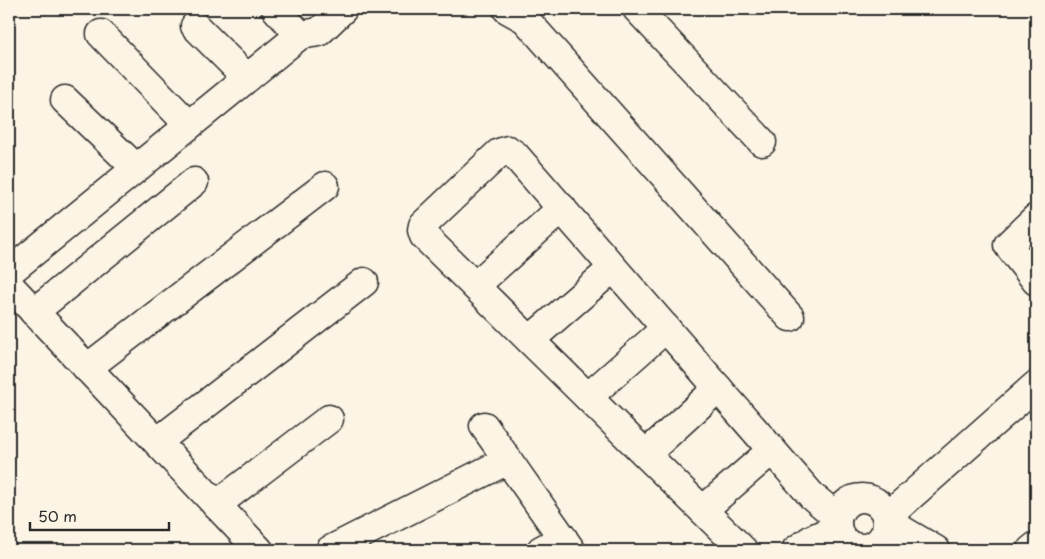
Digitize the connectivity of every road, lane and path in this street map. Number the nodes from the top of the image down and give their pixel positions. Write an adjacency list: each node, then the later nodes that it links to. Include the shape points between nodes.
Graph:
1 (276, 9): 7 (street)
2 (343, 9): 7 (street, via 319,32)
3 (637, 9): 11 (street)
4 (522, 12): 24 (street)
5 (195, 26): 8 (street)
6 (101, 34): 10 (street)
7 (300, 35): 8 (street)
8 (247, 78): 10 (street)
9 (65, 100): 12 (street)
10 (189, 125): 12 (street)
11 (762, 142)
12 (136, 168): 18 (street)
13 (194, 182): 23 (street)
14 (324, 186): 27 (street)
15 (562, 208): 17 (street); 22 (street); 22 (street, via 515,155 508,150 499,153 423,225 422,230 424,236)
16 (1036, 218): 19 (street, via 1008,245)
17 (613, 268): 25 (street); 26 (street)
18 (9, 272)
19 (1036, 281)
20 (364, 282): 33 (street)
21 (9, 285): 23 (street)
22 (475, 286): 26 (street)
23 (34, 312): 27 (street)
24 (790, 317)
25 (666, 328): 29 (street); 30 (street)
26 (530, 340): 30 (street)
27 (87, 368): 33 (street)
28 (1036, 384): 40 (street)
29 (718, 388): 34 (street); 35 (street)
30 (588, 397): 35 (street)
31 (329, 419): 37 (street)
32 (484, 426): 36 (street)
33 (157, 442): 37 (street)
34 (772, 450): 38 (street); 39 (street)
35 (646, 454): 38 (street)
36 (508, 460): 41 (street); 44 (street)
37 (216, 505): 43 (street)
38 (703, 510): 45 (street)
39 (837, 523): 40 (street, via 842,538 851,546 862,548 873,546 882,539); 40 (street, via 842,507 850,500 862,497 882,507); 46 (street)
40 (887, 523): 47 (street)
41 (558, 546)
42 (1036, 546): 48 (street)
43 (259, 550)
44 (330, 550)
45 (743, 550)
46 (796, 550)
47 (936, 550)
48 (1031, 550)

